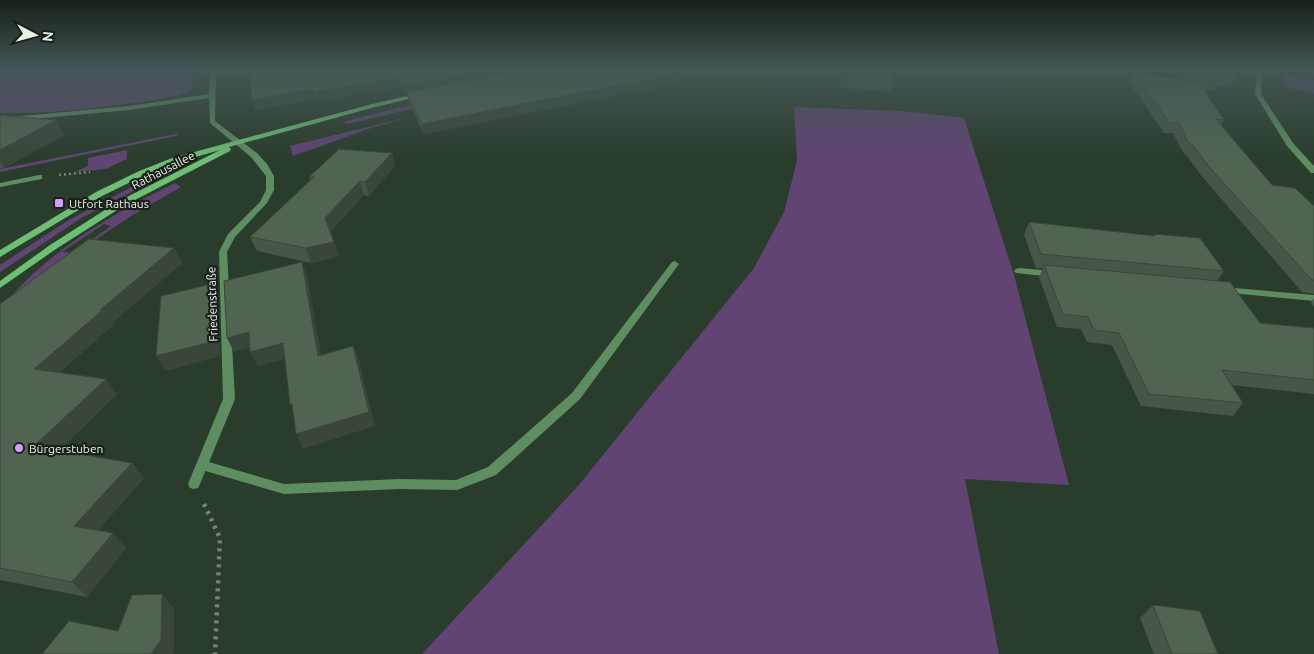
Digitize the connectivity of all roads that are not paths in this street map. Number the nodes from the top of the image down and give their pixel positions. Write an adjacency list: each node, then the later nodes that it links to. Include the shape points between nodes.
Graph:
1 (187, 100): 5 (street)
2 (211, 100): 6 (street, Friedenstraße, via 212,122)
3 (400, 100): 6 (street, Rathausallee)
4 (1262, 100): 7 (street, via 1290,144)
5 (0, 120)
6 (236, 143): 10 (street, Rathausallee, via 175,160 140,174 99,194); 14 (street, Rathausallee, via 122,203); 17 (street, Friedenstraße, via 264,166 270,176 270,190 263,203 231,236 223,252 229,399)
7 (1314, 172)
8 (39, 178): 9 (street)
9 (0, 185)
10 (0, 254)
11 (675, 264): 17 (street, via 576,396 492,471 457,485 284,489)
12 (1019, 271): 13 (street)
13 (1067, 276)
14 (0, 285)
15 (1210, 288): 16 (street)
16 (1314, 298)
17 (202, 465): 18 (street, Friedenstraße)
18 (194, 484)

